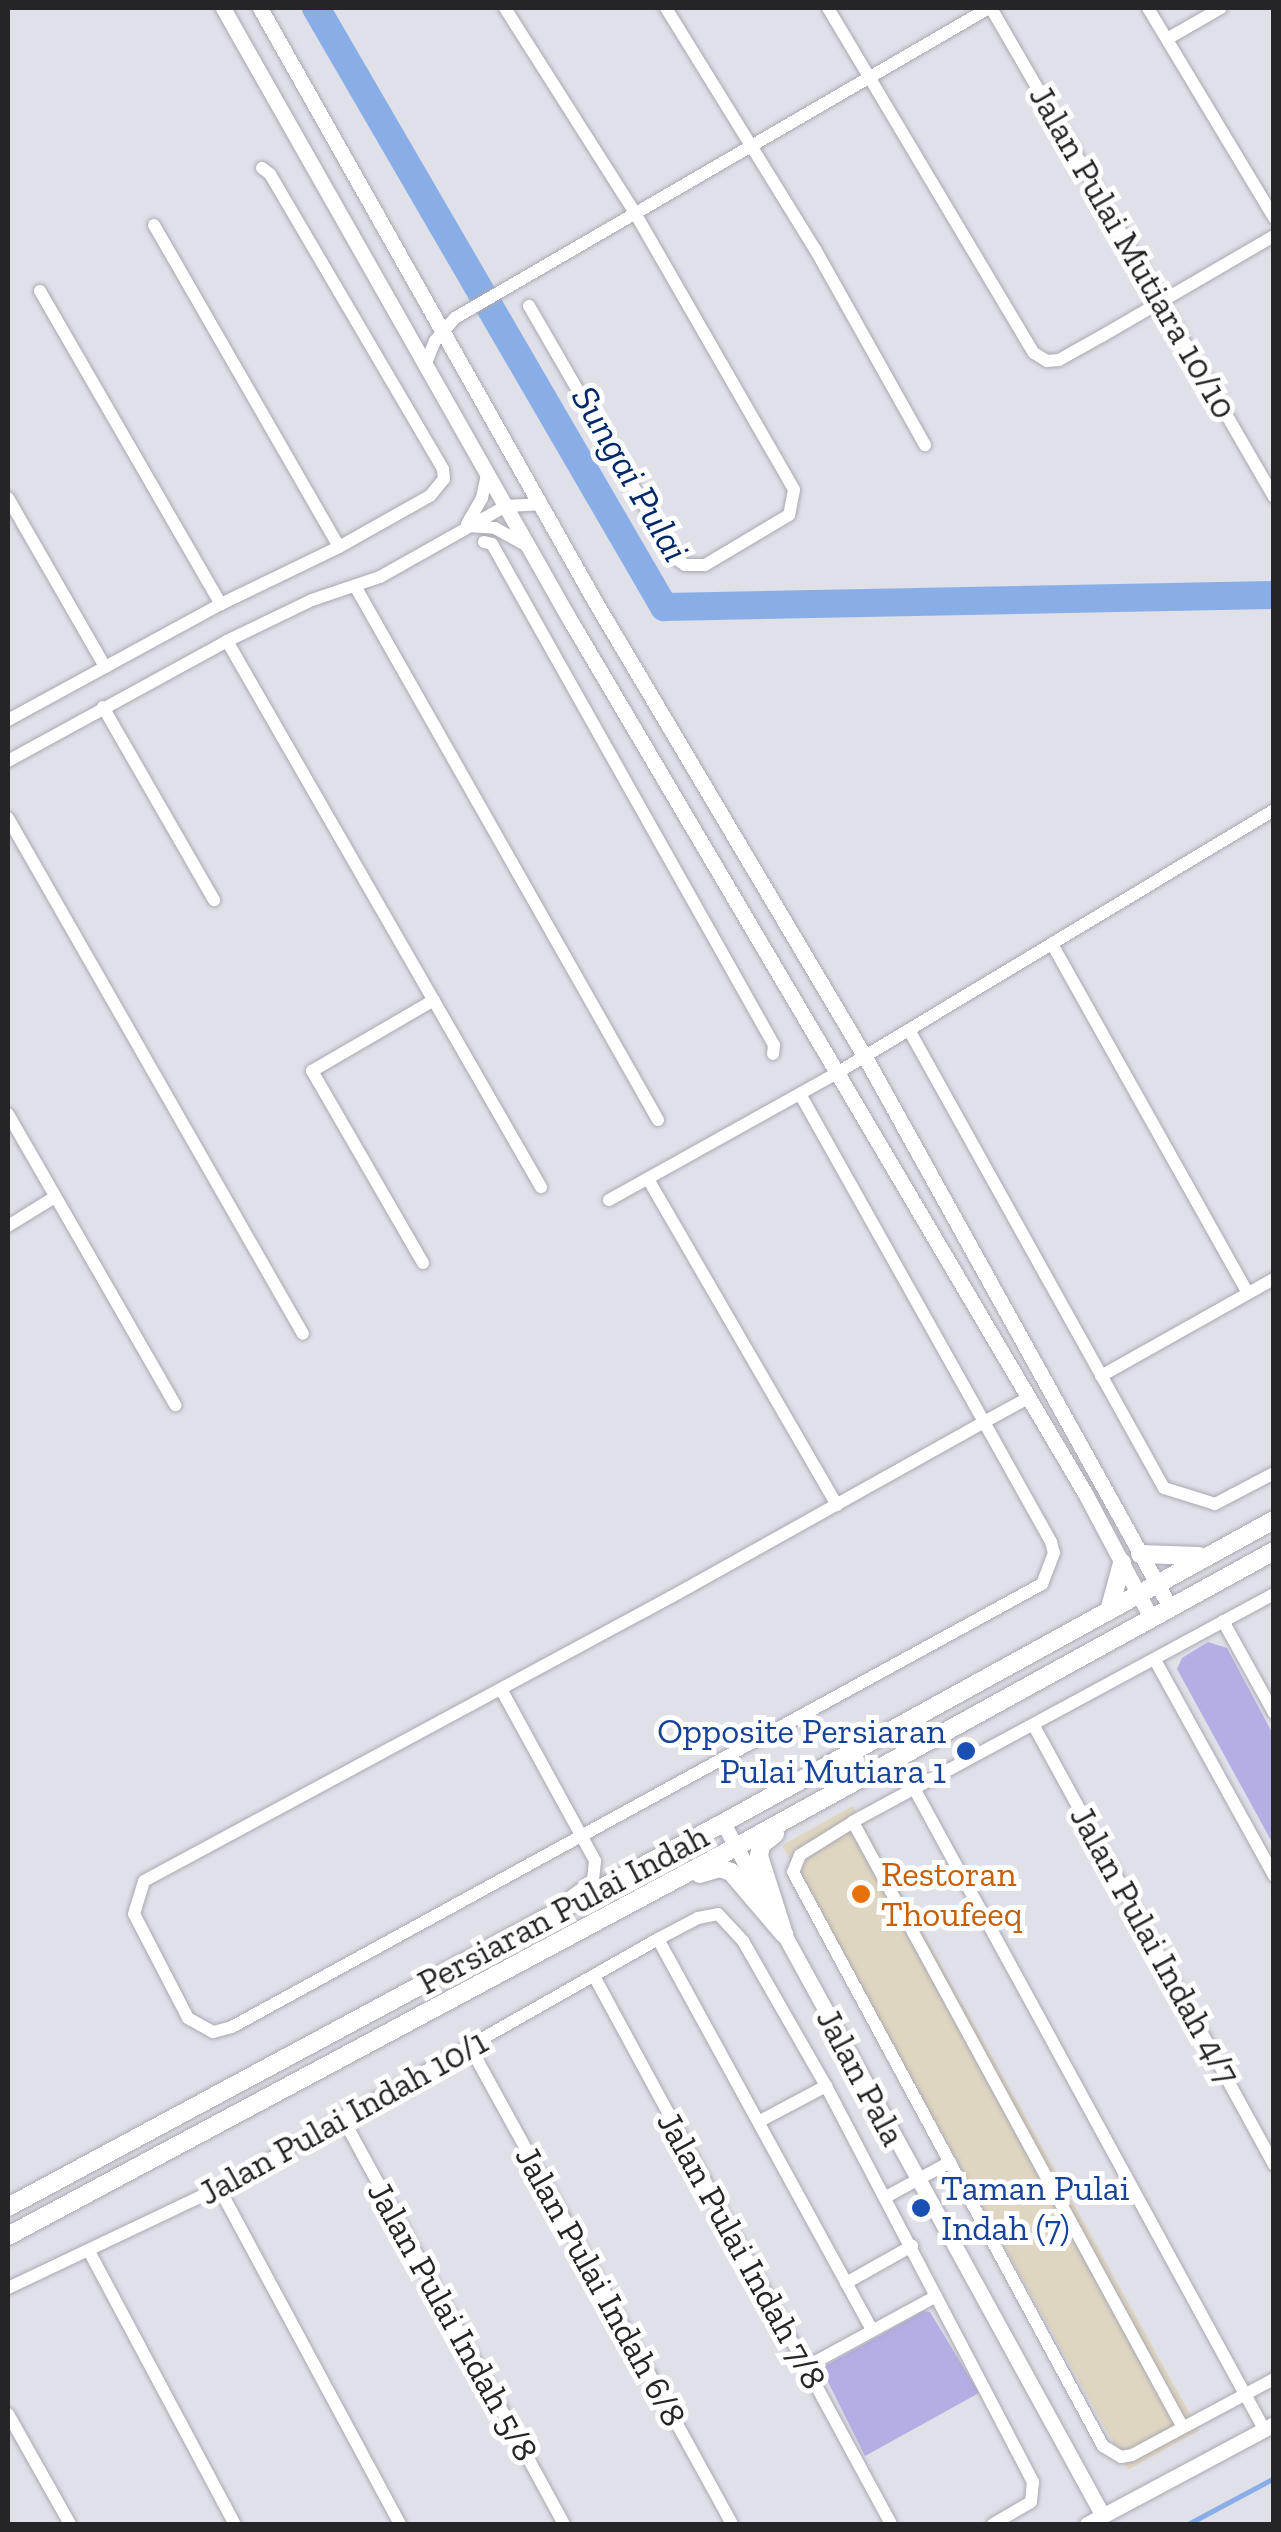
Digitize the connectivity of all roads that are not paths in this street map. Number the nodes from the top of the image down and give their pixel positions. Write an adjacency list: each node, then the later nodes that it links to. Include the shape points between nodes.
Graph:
1 (224, 8): 21 (street)
2 (260, 8): 20 (street)
3 (505, 8): 13 (street)
4 (666, 8): 11 (street)
5 (828, 8): 10 (street)
6 (990, 8): 10 (street); 18 (street, Jalan Pulai Mutiara 10/10)
7 (1148, 8): 9 (street)
8 (1221, 8): 9 (street)
9 (1167, 39): 14 (street)
10 (868, 77): 11 (street); 18 (street, via 1034,353 1058,360)
11 (754, 145): 13 (street); 22 (street)
12 (262, 168): 31 (street, via 443,469 444,479 430,496)
13 (635, 213): 19 (street, via 794,490 790,515 704,565 674,557); 20 (street)
14 (1274, 218)
15 (154, 225): 31 (street)
16 (1274, 236): 18 (street)
17 (40, 290): 33 (street)
18 (1161, 300): 24 (street, Jalan Pulai Mutiara 10/10)
19 (529, 306)
20 (442, 331): 21 (street); 26 (street)
21 (426, 363): 23 (street)
22 (925, 445)
23 (487, 472): 27 (street); 28 (street, via 482,498)
24 (1274, 497)
25 (8, 498): 35 (street)
26 (540, 504): 27 (street); 46 (street)
27 (506, 506): 28 (street); 30 (street)
28 (465, 526): 30 (street, via 495,528); 32 (street)
29 (484, 542): 45 (street, via 492,544 774,1045)
30 (528, 546): 47 (street)
31 (339, 548): 33 (street)
32 (355, 586): 34 (street); 50 (street)
33 (221, 604): 35 (street)
34 (227, 642): 36 (street); 43 (street)
35 (105, 667): 37 (street)
36 (104, 707): 38 (street); 41 (street)
37 (8, 720)
38 (8, 761)
39 (1274, 810): 42 (street)
40 (8, 818): 59 (street)
41 (214, 900)
42 (1052, 944): 44 (street); 58 (street)
43 (434, 1000): 52 (street); 56 (street, via 312,1071)
44 (909, 1030): 46 (street); 60 (street)
45 (773, 1054)
46 (865, 1056): 47 (street); 68 (street)
47 (837, 1073): 48 (street); 61 (street)
48 (800, 1094): 51 (street); 63 (street)
49 (8, 1114): 53 (street)
50 (658, 1120)
51 (648, 1179): 54 (street); 65 (street)
52 (541, 1187)
53 (56, 1197): 55 (street); 62 (street)
54 (610, 1200)
55 (8, 1226)
56 (423, 1263)
57 (1274, 1279): 58 (street)
58 (1248, 1293): 60 (street)
59 (303, 1334)
60 (1100, 1376): 64 (street, via 1164,1488 1214,1504)
61 (1030, 1397): 63 (street); 70 (street)
62 (176, 1405)
63 (984, 1422): 65 (street); 86 (street, via 1053,1546 1042,1584)
64 (1274, 1473)
65 (838, 1504): 79 (street)
66 (1274, 1520): 69 (main road, Persiaran Pulai Indah)
67 (1274, 1550): 74 (main road, Persiaran Pulai Indah)
68 (1140, 1554): 69 (main road); 71 (street)
69 (1209, 1555): 71 (main road, Persiaran Pulai Indah)
70 (1122, 1563): 72 (street); 75 (main road)
71 (1157, 1583): 72 (main road, Persiaran Pulai Indah); 74 (street)
72 (1138, 1594): 75 (main road, Persiaran Pulai Indah); 76 (street)
73 (1274, 1594): 77 (street)
74 (1170, 1607): 76 (main road, Persiaran Pulai Indah)
75 (1109, 1611): 85 (main road, Persiaran Pulai Indah)
76 (1151, 1618): 83 (main road, Persiaran Pulai Indah)
77 (1223, 1622): 78 (street); 80 (street)
78 (1155, 1660): 81 (street); 88 (street)
79 (500, 1689): 86 (street); 86 (street, via 144,1881 134,1914 188,2018 213,2032 232,2027)
80 (1274, 1714)
81 (1034, 1726): 82 (street); 99 (street, Jalan Pulai Indah 4/7)
82 (915, 1790): 84 (street); 113 (street)
83 (816, 1803): 87 (main road, Persiaran Pulai Indah); 91 (main road, via 759,1849)
84 (853, 1822): 98 (street, via 800,1855 793,1872); 115 (street)
85 (723, 1823): 87 (street, Jalan Pala); 90 (main road, Persiaran Pulai Indah)
86 (583, 1837): 90 (street, via 596,1868 593,1880)
87 (736, 1847): 89 (main road, Persiaran Pulai Indah); 91 (street, Jalan Pala)
88 (1274, 1876)
89 (653, 1891): 91 (main road, via 720,1868 731,1872); 104 (main road, Persiaran Pulai Indah)
90 (531, 1926): 103 (main road, Persiaran Pulai Indah)
91 (784, 1934): 100 (street, Jalan Pala)
92 (658, 1940): 93 (street, Jalan Pulai Indah 10/1); 95 (street, Jalan Pulai Indah 10/1, via 718,1914 743,1940); 97 (street)
93 (594, 1976): 94 (street, Jalan Pulai Indah 10/1); 111 (street, Jalan Pulai Indah 7/8)
94 (470, 2048): 96 (street, Jalan Pulai Indah 10/1); 122 (street, Jalan Pulai Indah 6/8)
95 (826, 2086): 97 (street); 102 (street)
96 (342, 2117): 101 (street, Jalan Pulai Indah 10/1); 121 (street, Jalan Pulai Indah 5/8)
97 (760, 2121): 107 (street)
98 (950, 2162): 100 (street); 115 (street, via 1103,2446 1121,2457)
99 (1274, 2165)
100 (918, 2180): 102 (street); 117 (street, Jalan Pala)
101 (219, 2188): 106 (street, Jalan Pulai Indah 10/1); 120 (street)
102 (886, 2198): 105 (street)
103 (8, 2207)
104 (8, 2236)
105 (912, 2246): 107 (street); 109 (street)
106 (90, 2253): 108 (street, Jalan Pulai Indah 10/1); 119 (street)
107 (846, 2283): 110 (street)
108 (8, 2288)
109 (936, 2296): 110 (street); 124 (street, via 1032,2482 1030,2502)
110 (872, 2330): 111 (street)
111 (806, 2367): 123 (street, Jalan Pulai Indah 7/8)
112 (1274, 2379): 113 (street)
113 (1244, 2394): 115 (street); 116 (street)
114 (8, 2414): 118 (street)
115 (1182, 2426)
116 (1269, 2427): 117 (street)
117 (1103, 2516): 125 (street)
118 (70, 2524)
119 (235, 2524)
120 (400, 2524)
121 (564, 2524)
122 (732, 2524)
123 (890, 2524)
124 (993, 2524)
125 (1088, 2524)

